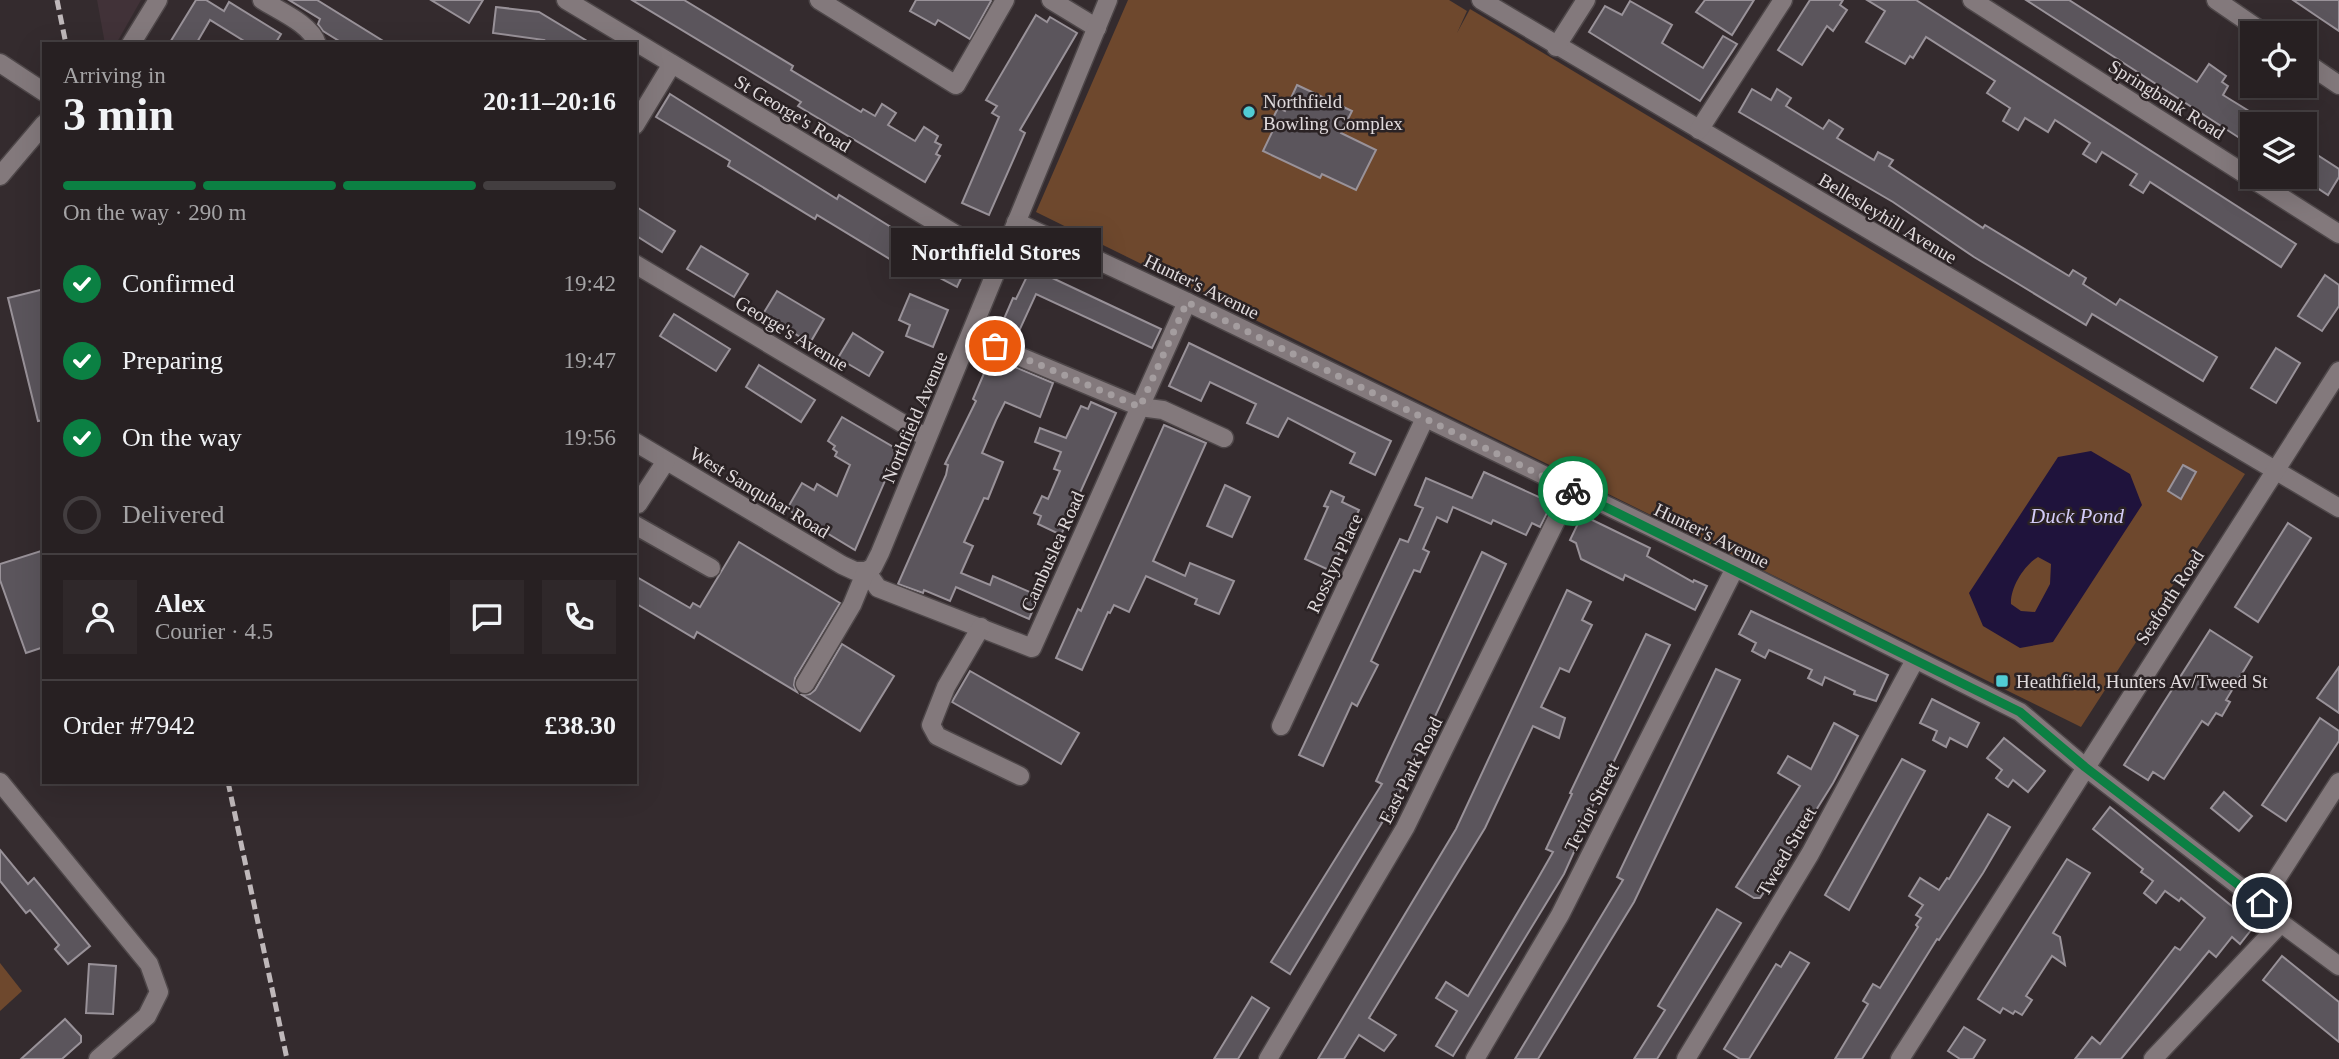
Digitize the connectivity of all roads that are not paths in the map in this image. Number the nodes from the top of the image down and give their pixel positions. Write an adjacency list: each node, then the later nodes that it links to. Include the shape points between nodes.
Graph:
1 (566, 0): 17 (street, St George's Road)
2 (818, 0): 3 (street, via 956,85)
3 (1005, 0)
4 (1051, 0): 14 (street)
5 (1108, 0): 14 (street, Northfield Avenue)
6 (1481, 0): 19 (street, Bellesleyhill Avenue)
7 (1586, 0): 19 (street)
8 (1783, 0): 27 (street)
9 (1972, 0): 30 (street, Springbank Road)
10 (2216, 0): 13 (street)
11 (155, 1): 15 (street)
12 (267, 1): 16 (street, via 315,36)
13 (2247, 21)
14 (1097, 28): 29 (street, Northfield Avenue)
15 (132, 42)
16 (316, 42)
17 (636, 42)
18 (637, 43): 21 (street, St George's Road)
19 (1556, 47): 27 (street, Bellesleyhill Avenue)
20 (0, 63): 24 (street)
21 (672, 64): 25 (street); 31 (street, St George's Road)
22 (2317, 70): 23 (street)
23 (2339, 85)
24 (42, 91)
25 (637, 122)
26 (42, 126): 28 (street)
27 (1699, 130): 42 (street, Bellesleyhill Avenue)
28 (0, 176)
29 (1016, 222): 31 (street, Northfield Avenue); 33 (street, Hunter's Avenue)
30 (2339, 233)
31 (1000, 261): 34 (street, Northfield Avenue)
32 (637, 265): 39 (street, George's Avenue)
33 (1187, 302): 36 (street, Cambuslea Road); 37 (street, Hunter's Avenue)
34 (971, 336): 36 (street); 39 (street, Northfield Avenue)
35 (2339, 371): 42 (street, Seaforth Road)
36 (1140, 407): 38 (street, via 1163,410); 50 (street, Cambuslea Road, via 1032,648)
37 (1425, 418): 43 (street, Hunter's Avenue); 53 (street, Rosslyn Place)
38 (1224, 438)
39 (927, 439): 49 (street, Northfield Avenue, via 880,553)
40 (637, 443): 41 (street, West Sanquhar Road)
41 (666, 461): 44 (street); 49 (street, West Sanquhar Road, via 842,565)
42 (2275, 471): 45 (street, Bellesleyhill Avenue); 54 (street, Seaforth Road)
43 (1571, 490): 48 (street, Hunter's Avenue); 62 (street, East Park Road, via 1405,828)
44 (637, 504)
45 (2339, 508)
46 (637, 526): 47 (street)
47 (710, 568)
48 (1735, 569): 51 (street, Hunter's Avenue); 63 (street, Teviot Street, via 1560,915)
49 (866, 572): 50 (street, Cambuslea Road, via 878,588); 52 (street, Northfield Avenue)
50 (979, 631): 55 (street, via 932,717 933,732)
51 (1916, 660): 54 (street, Hunter's Avenue, via 2020,712); 64 (street, Tweed Street, via 1810,854)
52 (806, 684)
53 (1281, 726)
54 (2085, 767): 58 (street, Hunter's Avenue); 65 (street, Seaforth Road)
55 (1020, 776)
56 (0, 782): 61 (street, via 149,964 159,992 147,1016)
57 (2339, 782): 58 (street)
58 (2262, 903): 59 (street, Hunter's Avenue)
59 (2281, 923): 60 (street, Hunter's Avenue); 66 (street)
60 (2339, 966)
61 (98, 1059)
62 (1268, 1059)
63 (1475, 1059)
64 (1686, 1059)
65 (1900, 1059)
66 (2153, 1059)

